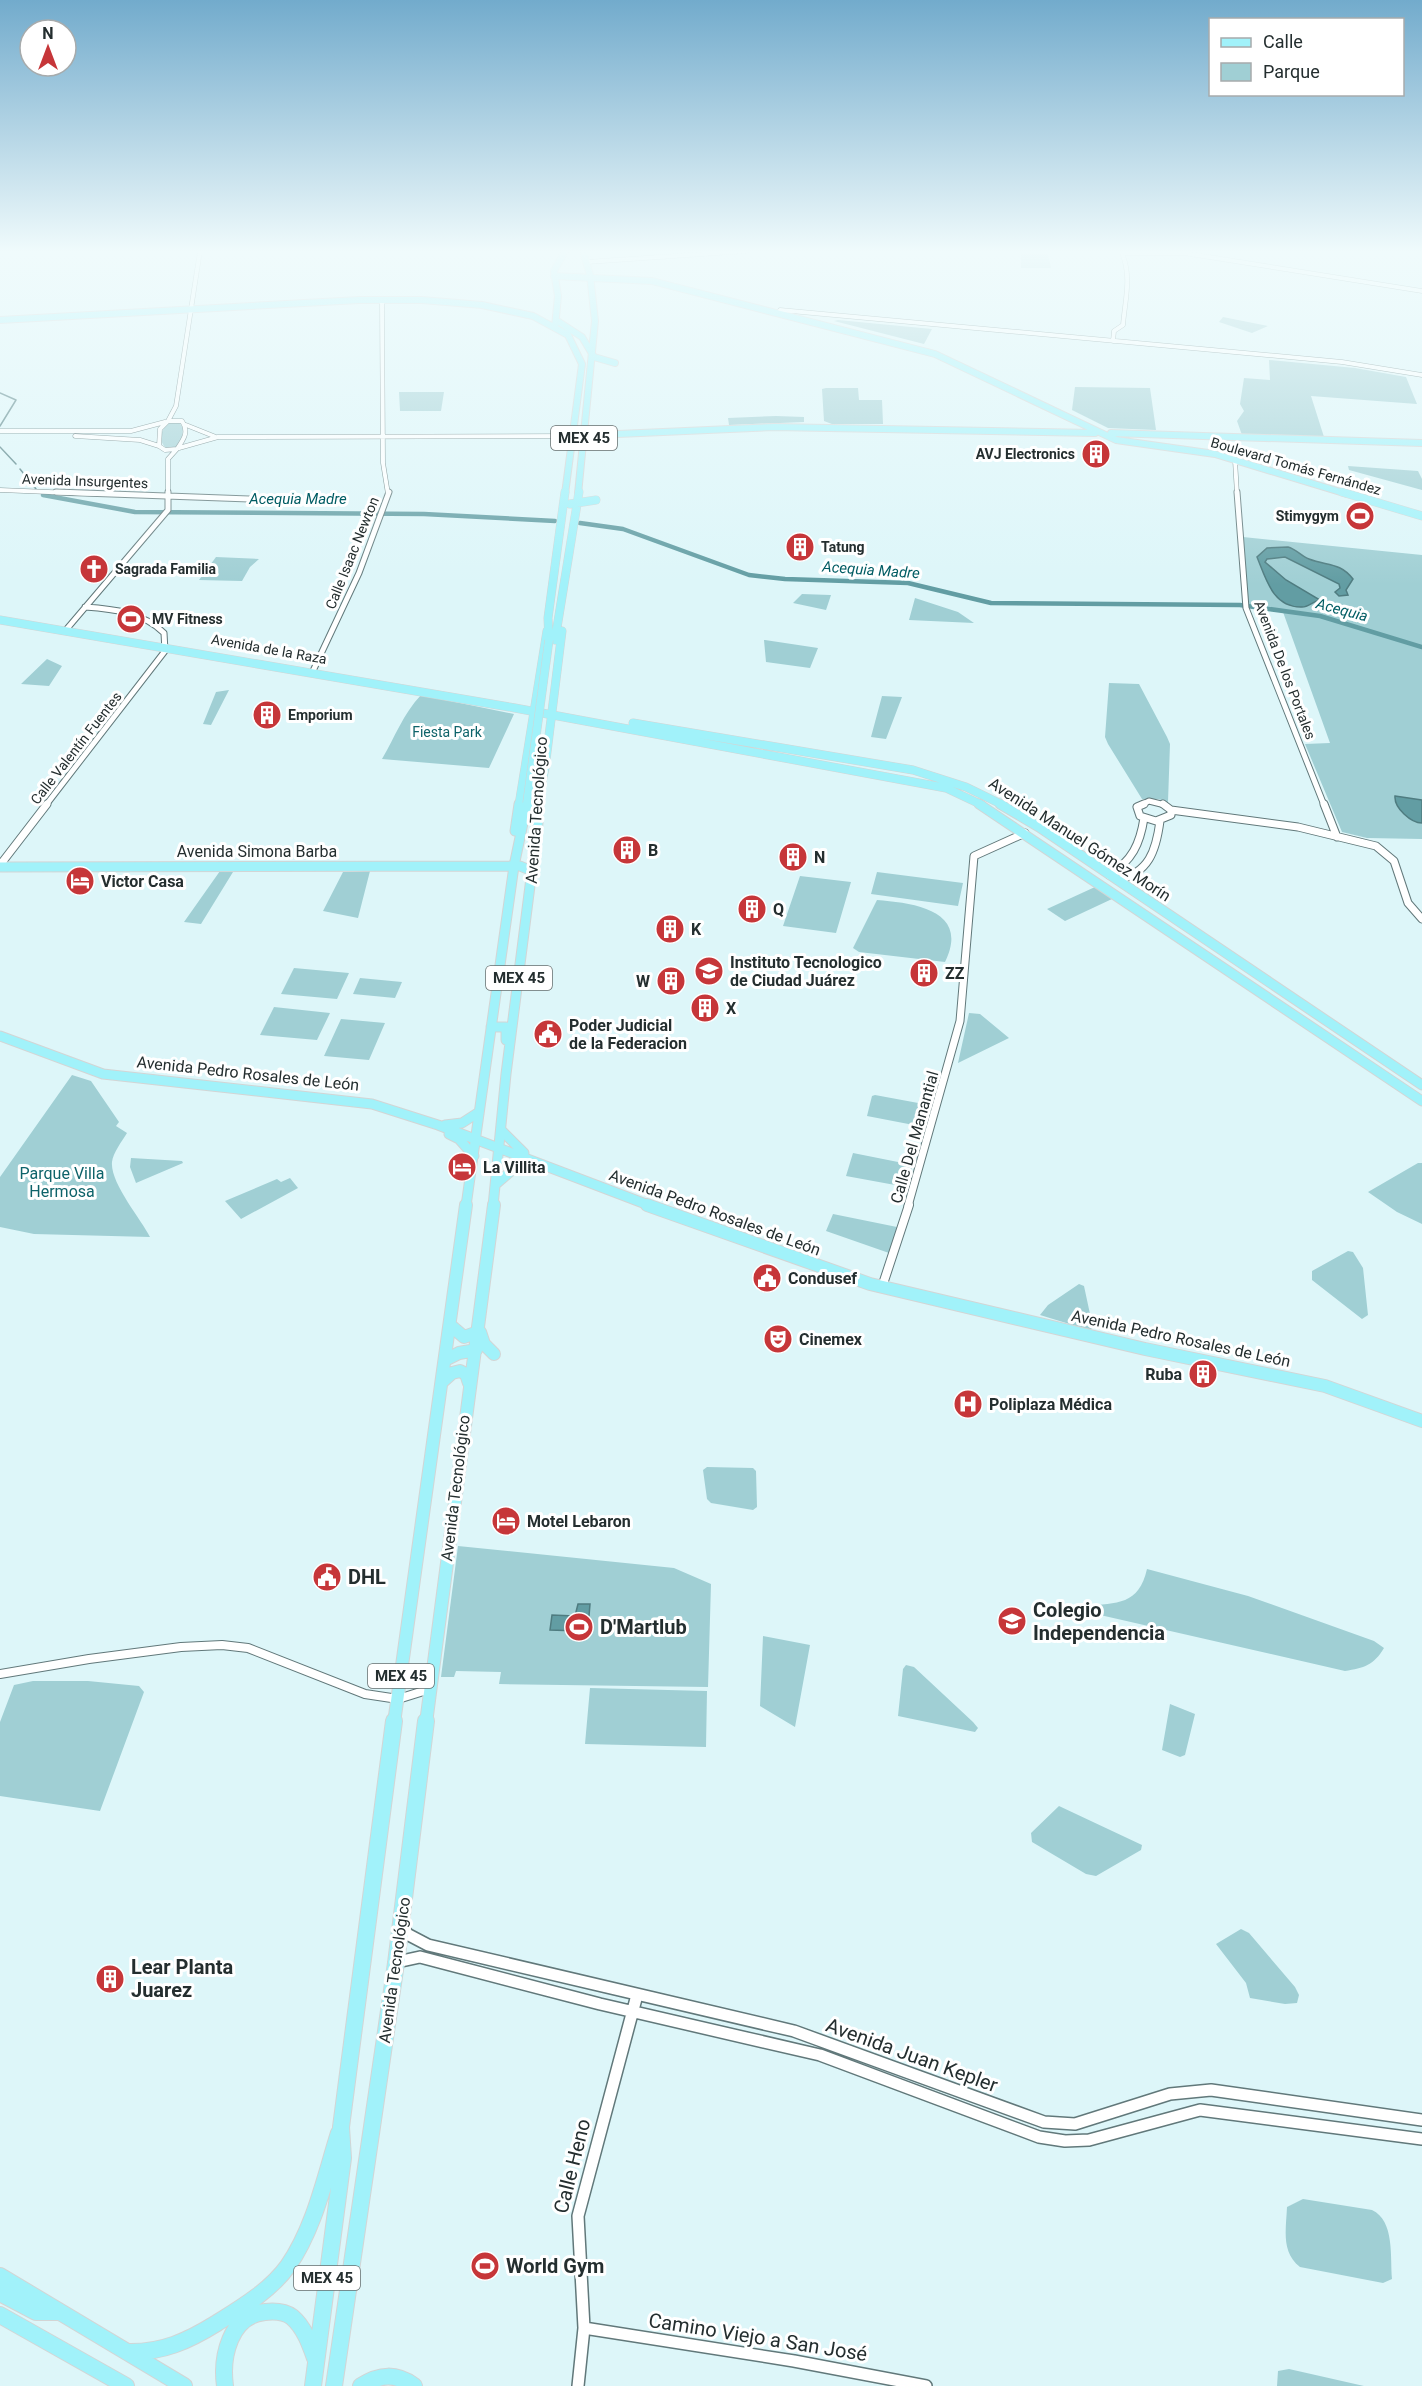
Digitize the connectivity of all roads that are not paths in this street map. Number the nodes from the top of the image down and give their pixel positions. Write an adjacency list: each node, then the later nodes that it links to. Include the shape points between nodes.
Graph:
1 (183, 362): 10 (street)
2 (382, 362): 27 (street, Calle Isaac Newton)
3 (594, 362): 8 (main road, MEX 45)
4 (956, 362): 12 (main road)
5 (966, 362): 19 (main road)
6 (1316, 362): 9 (street)
7 (582, 364): 8 (main road); 21 (main road, MEX 45)
8 (594, 367): 17 (main road, MEX 45)
9 (1422, 376)
10 (176, 406): 11 (street); 13 (street)
11 (166, 422): 13 (street); 16 (street); 34 (street, via 159,433)
12 (1075, 422): 14 (main road); 18 (main road)
13 (184, 423): 20 (street); 35 (street, via 186,435)
14 (1072, 430): 18 (main road); 23 (main road, via 769,425)
15 (0, 431): 22 (street)
16 (138, 431): 22 (street); 29 (street, via 151,435)
17 (584, 432): 21 (main road); 23 (main road); 33 (main road, MEX 45)
18 (1095, 432): 19 (main road); 23 (main road, via 774,427); 37 (main road, Boulevard Tomás Fernández, via 1134,444 1198,451)
19 (1111, 432): 24 (main road); 28 (main road, Boulevard Tomás Fernández)
20 (204, 433): 26 (street); 30 (street, via 196,435)
21 (574, 433): 25 (main road); 32 (main road, MEX 45)
22 (89, 434): 29 (street)
23 (600, 434): 33 (main road)
24 (1152, 434): 28 (main road); 31 (main road)
25 (559, 436): 27 (street); 32 (main road)
26 (218, 437): 27 (street); 30 (street)
27 (383, 437): 62 (street, Calle Isaac Newton, via 383,463 389,488 382,515)
28 (1140, 437): 39 (main road, Boulevard Tomás Fernández, via 1211,448)
29 (140, 440): 34 (street)
30 (199, 440): 35 (street)
31 (1422, 443)
32 (572, 444): 44 (main road, MEX 45)
33 (584, 444): 46 (main road, MEX 45)
34 (160, 448): 35 (street); 36 (street)
35 (178, 449): 36 (street)
36 (168, 459): 45 (street)
37 (1235, 460): 38 (main road, Boulevard Tomás Fernández); 39 (main road); 40 (street, Avenida De los Portales)
38 (1246, 464): 40 (street); 42 (main road, Boulevard Tomás Fernández)
39 (1278, 468): 43 (main road, Boulevard Tomás Fernández)
40 (1236, 470): 82 (street, Avenida De los Portales, via 1246,606)
41 (0, 490): 45 (street, Avenida Insurgentes)
42 (1334, 490): 43 (main road, via 1360,496); 51 (main road, Boulevard Tomás Fernández)
43 (1367, 493): 50 (main road, Boulevard Tomás Fernández)
44 (565, 495): 46 (main road); 49 (main road, MEX 45)
45 (168, 496): 47 (street, Avenida Insurgentes); 55 (street, via 167,512 111,573)
46 (577, 498): 48 (main road); 49 (main road); 53 (main road, MEX 45)
47 (273, 500)
48 (596, 500)
49 (563, 507): 52 (main road, MEX 45)
50 (1422, 509)
51 (1422, 516)
52 (556, 561): 53 (main road); 58 (main road, Avenida Tecnológico / MEX 45)
53 (568, 561): 54 (main road, Avenida Tecnológico / MEX 45)
54 (562, 602): 58 (main road, Avenida Tecnológico / MEX 45); 65 (main road)
55 (86, 607): 57 (street); 59 (street, via 151,622 163,631)
56 (0, 618): 57 (main road, Avenida de la Raza)
57 (66, 629): 59 (main road, Avenida de la Raza)
58 (550, 637): 64 (main road); 75 (main road, Avenida Tecnológico / MEX 45, bridge)
59 (165, 646): 60 (main road, Avenida de la Raza); 61 (street, Calle Valentín Fuentes); 62 (main road, Avenida de la Raza)
60 (177, 650): 61 (main road); 62 (main road, Avenida de la Raza)
61 (162, 657): 85 (street, Calle Valentín Fuentes)
62 (314, 672): 63 (main road, Avenida de la Raza)
63 (518, 707): 64 (main road); 64 (main road, Avenida de la Raza); 67 (main road)
64 (533, 708): 65 (main road, Avenida de la Raza, via 543,714); 67 (main road)
65 (552, 710): 66 (main road, Avenida Manuel Gómez Morín); 66 (main road, via 561,708); 68 (main road)
66 (584, 718): 68 (main road, via 563,722); 69 (main road, Avenida Manuel Gómez Morín); 71 (main road, Avenida Manuel Gómez Morín)
67 (530, 728): 86 (main road, via 512,856)
68 (550, 730): 75 (main road, via 539,804)
69 (727, 739): 70 (main road, Avenida Manuel Gómez Morín); 71 (main road)
70 (749, 743): 72 (main road); 73 (main road, Avenida Manuel Gómez Morín)
71 (717, 745): 72 (main road, Avenida Manuel Gómez Morín)
72 (739, 749): 74 (main road, Avenida Manuel Gómez Morín)
73 (875, 764): 74 (main road, via 874,769); 78 (main road, Avenida Manuel Gómez Morín, via 958,782)
74 (863, 771): 76 (main road, Avenida Manuel Gómez Morín, via 946,788)
75 (533, 805): 83 (main road, Avenida Tecnológico / MEX 45); 84 (main road, Avenida Tecnológico / MEX 45)
76 (990, 808): 78 (main road, via 994,804); 81 (main road, Avenida Manuel Gómez Morín)
77 (1171, 813): 79 (street, via 1158,802 1145,802 1136,808); 80 (street); 82 (street)
78 (1022, 817): 88 (main road, Avenida Manuel Gómez Morín)
79 (1144, 818): 80 (street); 88 (street, via 1136,854)
80 (1160, 820): 88 (street, via 1155,853 1146,867 1129,878)
81 (1025, 832): 89 (main road, Avenida Manuel Gómez Morín); 111 (street, Calle Del Manantial, via 974,856 960,1021)
82 (1338, 837): 91 (street, via 1374,845 1394,859 1406,902)
83 (516, 855): 84 (main road, via 526,859); 86 (main road, Avenida Tecnológico / MEX 45)
84 (534, 855): 87 (main road, Avenida Tecnológico / MEX 45)
85 (0, 866): 86 (main road, Avenida Simona Barba)
86 (514, 866): 87 (main road, Avenida Simona Barba); 92 (main road, Avenida Tecnológico / MEX 45)
87 (532, 871): 93 (main road, Avenida Tecnológico / MEX 45)
88 (1112, 877): 89 (main road); 90 (main road); 95 (main road, Avenida Manuel Gómez Morín)
89 (1093, 879): 90 (main road, Avenida Manuel Gómez Morín)
90 (1108, 888): 96 (main road, Avenida Manuel Gómez Morín)
91 (1422, 919)
92 (494, 1005): 93 (main road, via 500,1013); 94 (main road, Avenida Tecnológico / MEX 45)
93 (515, 1012): 100 (main road, Avenida Tecnológico / MEX 45)
94 (491, 1027): 100 (main road, via 503,1025 507,1030 502,1072); 103 (main road, Avenida Tecnológico / MEX 45)
95 (1338, 1029): 96 (main road, via 1334,1034); 99 (main road, Avenida Manuel Gómez Morín)
96 (1320, 1032): 98 (main road, Avenida Manuel Gómez Morín)
97 (0, 1036): 104 (main road, Avenida Pedro Rosales de León, via 102,1074 364,1102)
98 (1338, 1045): 99 (main road, via 1349,1042); 102 (main road, Avenida Manuel Gómez Morín)
99 (1374, 1053): 101 (main road, Avenida Manuel Gómez Morín)
100 (505, 1085): 105 (main road, Avenida Tecnológico / MEX 45)
101 (1422, 1085)
102 (1422, 1101)
103 (479, 1112): 104 (main road, via 462,1123); 106 (main road, Avenida Tecnológico / MEX 45)
104 (438, 1125): 106 (main road, Avenida Pedro Rosales de León); 108 (main road, via 459,1139)
105 (501, 1130): 107 (main road, Avenida Tecnológico / MEX 45); 109 (main road, via 521,1152)
106 (476, 1139): 107 (main road, Avenida Pedro Rosales de León); 108 (main road, Avenida Tecnológico / MEX 45)
107 (499, 1148): 109 (main road, Avenida Pedro Rosales de León); 110 (main road, Avenida Tecnológico / MEX 45)
108 (474, 1156): 112 (main road, Avenida Tecnológico / MEX 45)
109 (550, 1167): 110 (main road, via 517,1166); 111 (main road, Avenida Pedro Rosales de León, via 714,1231)
110 (496, 1184): 113 (main road, Avenida Tecnológico / MEX 45)
111 (882, 1287): 119 (main road, Avenida Pedro Rosales de León, via 1145,1349 1325,1386)
112 (450, 1325): 113 (main road, via 464,1337); 116 (main road, Avenida Tecnológico / MEX 45)
113 (479, 1329): 114 (main road, Avenida Tecnológico / MEX 45); 115 (main road, via 484,1344)
114 (476, 1350): 116 (main road); 118 (main road, Avenida Tecnológico / MEX 45)
115 (494, 1354)
116 (445, 1355): 117 (main road, Avenida Tecnológico / MEX 45)
117 (442, 1382): 118 (main road, via 460,1371); 122 (main road, Avenida Tecnológico / MEX 45)
118 (469, 1383): 121 (main road, Avenida Tecnológico / MEX 45)
119 (1422, 1420)
120 (0, 1674): 122 (street, via 160,1650 238,1647 365,1694)
121 (430, 1689): 122 (street); 123 (main road, Avenida Tecnológico / MEX 45)
122 (398, 1699): 128 (main road, Avenida Tecnológico / MEX 45)
123 (401, 1922): 124 (main road, Avenida Tecnológico / MEX 45); 125 (street, Avenida Juan Kepler, via 407,1934 419,1942)
124 (396, 1962): 126 (street, Avenida Juan Kepler, via 420,1957); 142 (main road, Avenida Tecnológico / MEX 45)
125 (637, 1995): 126 (street, Calle Heno); 127 (street, Avenida Juan Kepler, via 794,2031 1057,2124 1088,2121 1170,2094 1212,2090)
126 (634, 2011): 129 (street, Avenida Juan Kepler, via 820,2055 1039,2137 1089,2140 1200,2110); 134 (street, Calle Heno, via 578,2216)
127 (1422, 2120)
128 (341, 2127): 135 (main road, via 318,2201 282,2273 196,2336 161,2350); 136 (main road, Avenida Tecnológico / MEX 45, via 343,2158)
129 (1422, 2139)
130 (0, 2276): 132 (main road)
131 (0, 2293): 132 (main road, via 36,2312)
132 (60, 2312): 135 (main road)
133 (0, 2315): 137 (main road)
134 (584, 2328): 145 (street, Calle Heno); 146 (street, Camino Viejo a San José)
135 (127, 2352): 139 (main road)
136 (317, 2361): 140 (main road, via 292,2316 280,2311 256,2312 245,2319 230,2340 223,2368); 141 (main road, Avenida Tecnológico / MEX 45)
137 (109, 2380): 138 (main road)
138 (126, 2386)
139 (184, 2386)
140 (225, 2386)
141 (313, 2386)
142 (334, 2386)
143 (361, 2386): 144 (main road, via 382,2376 395,2375)
144 (414, 2386)
145 (578, 2386)
146 (926, 2386)

